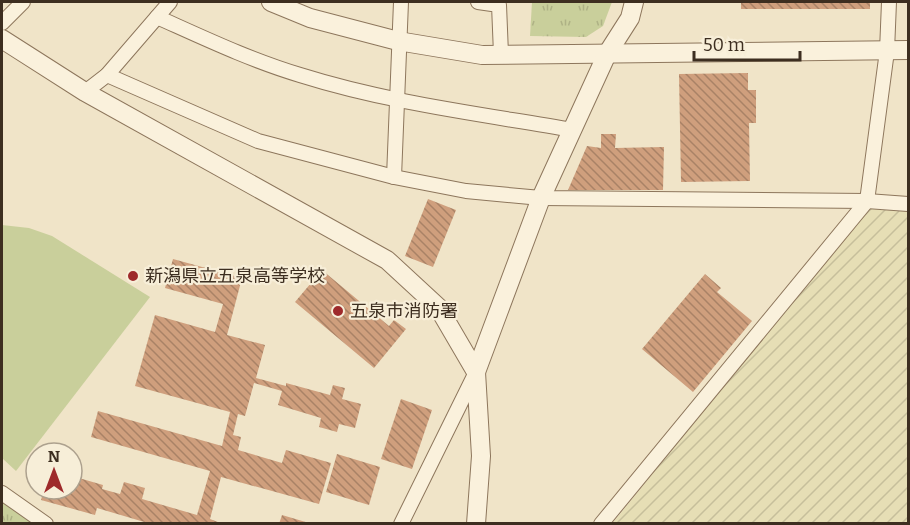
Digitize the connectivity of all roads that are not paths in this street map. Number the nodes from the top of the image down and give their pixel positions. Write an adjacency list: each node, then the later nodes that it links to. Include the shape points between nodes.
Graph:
1 (23, 2): 9 (street)
2 (170, 2): 8 (street)
3 (271, 2): 11 (street, via 309,18)
4 (401, 2): 11 (street)
5 (478, 2): 14 (street, via 499,5)
6 (634, 2): 15 (street, via 630,18)
7 (889, 2): 13 (street)
8 (157, 17): 16 (street); 18 (street, via 249,58)
9 (2, 23)
10 (2, 39): 17 (street)
11 (398, 40): 14 (street, via 482,55); 18 (street)
12 (909, 50): 13 (street)
13 (887, 51): 15 (street); 22 (street)
14 (501, 54): 15 (street)
15 (607, 54): 19 (street)
16 (107, 75): 17 (street); 20 (street, via 258,141)
17 (85, 92): 24 (street, via 387,260 438,307)
18 (396, 100): 19 (street); 20 (street)
19 (573, 130): 21 (street)
20 (394, 177): 21 (street, via 466,191)
21 (541, 198): 22 (street); 24 (street)
22 (867, 201): 23 (street); 29 (street)
23 (909, 204)
24 (476, 372): 27 (street); 28 (street, via 481,456)
25 (2, 493): 26 (street)
26 (44, 523)
27 (401, 524)
28 (476, 524)
29 (601, 524)

